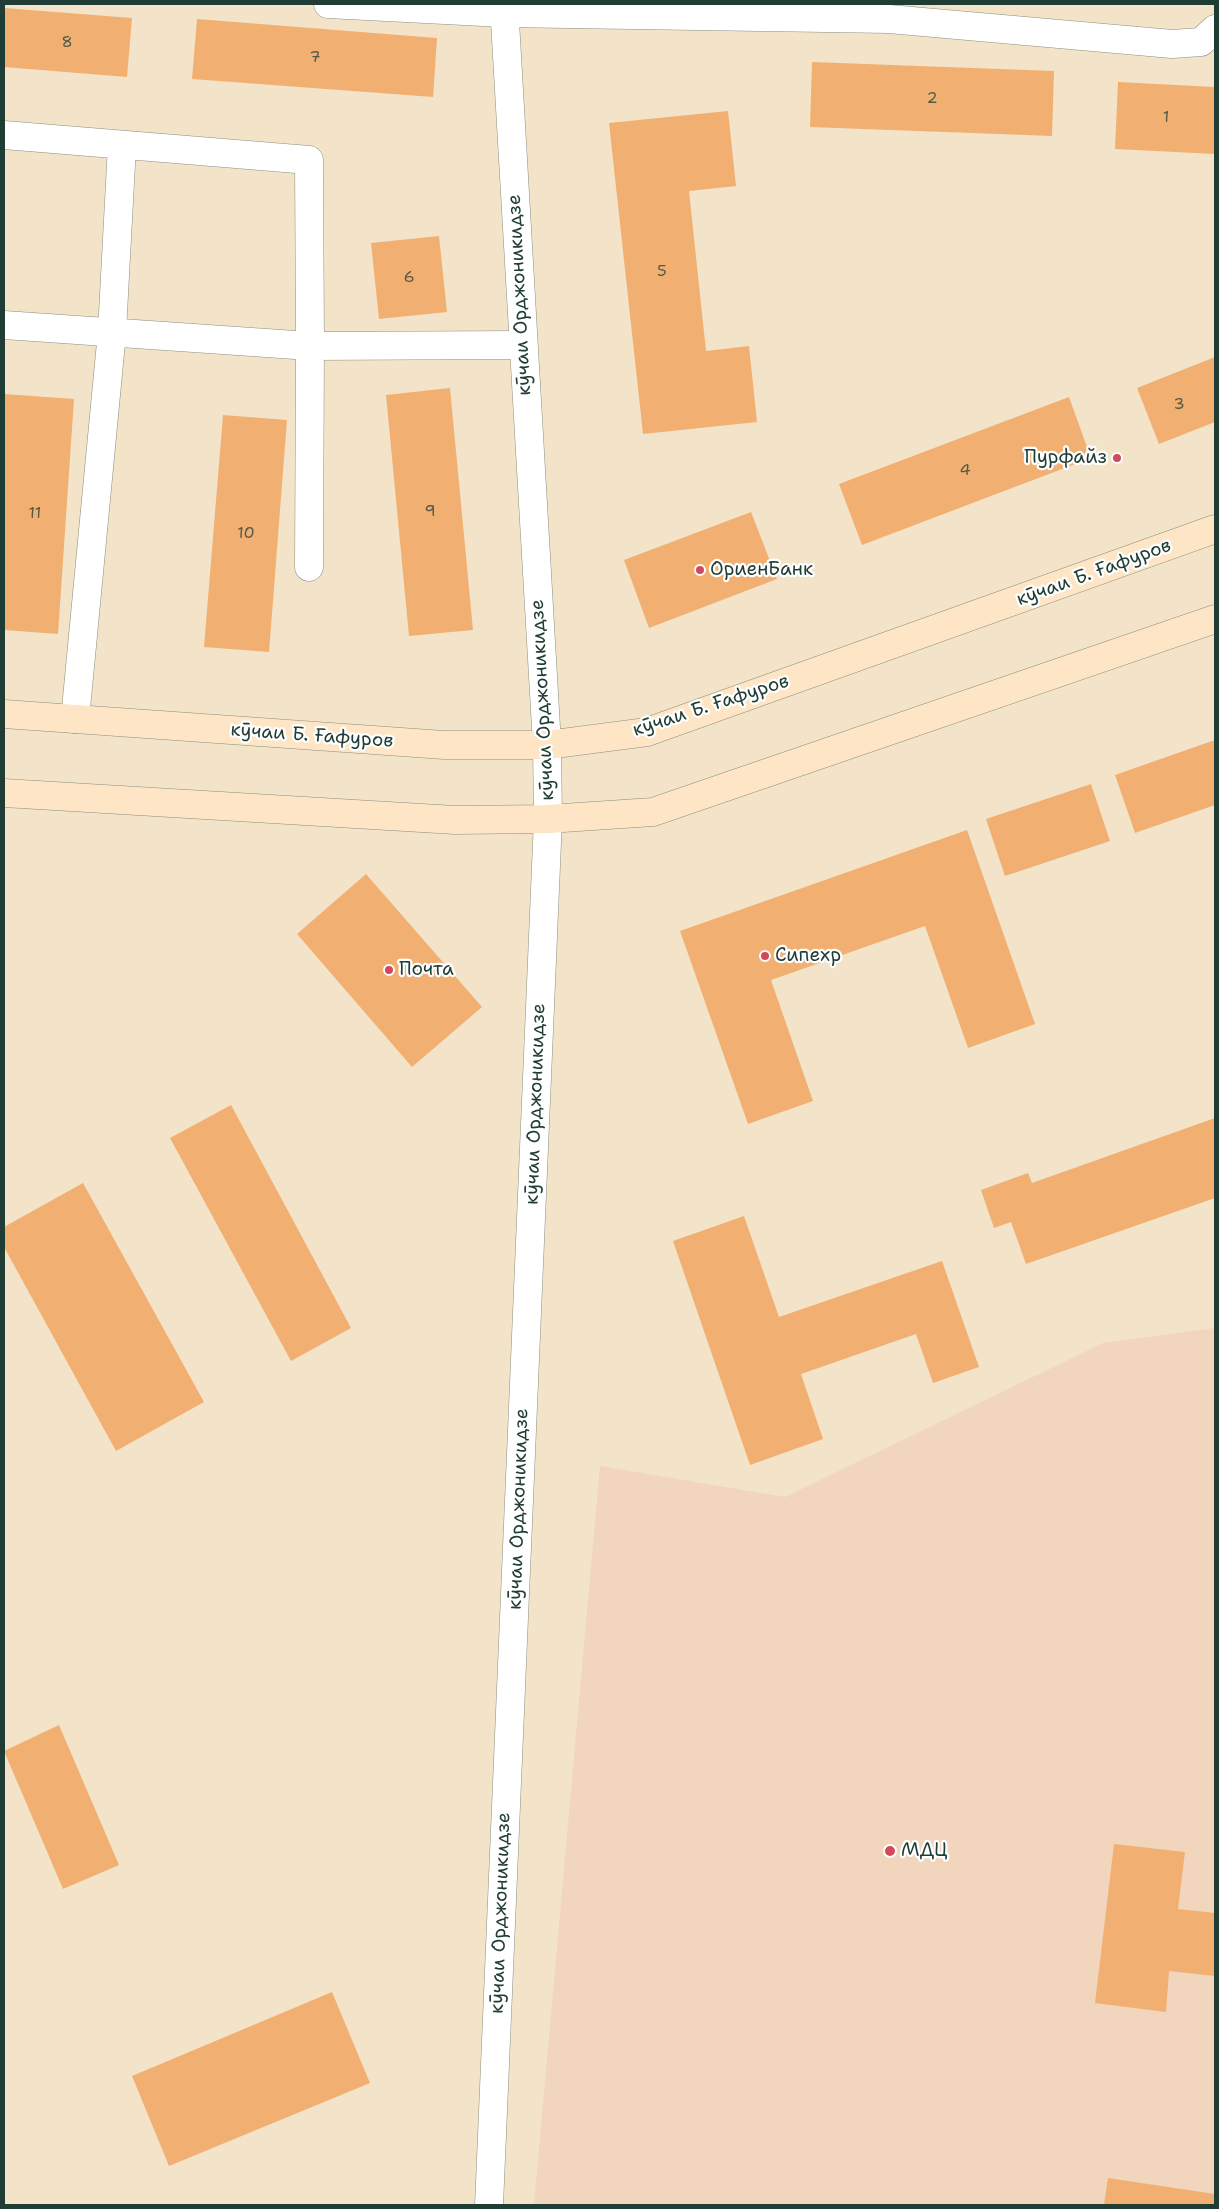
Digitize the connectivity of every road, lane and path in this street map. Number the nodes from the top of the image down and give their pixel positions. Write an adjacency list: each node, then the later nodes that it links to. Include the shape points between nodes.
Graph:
1 (328, 4): 2 (street)
2 (504, 8): 3 (street, via 889,19 1172,44 1201,42); 8 (street, кӯчаи Орджоникидзе)
3 (1215, 30)
4 (4, 135): 5 (street)
5 (122, 145): 7 (street); 9 (street, via 309,160)
6 (4, 325): 7 (street)
7 (112, 332): 9 (street); 14 (street)
8 (523, 345): 9 (street); 15 (street, кӯчаи Орджоникидзе)
9 (310, 346): 11 (street)
10 (1215, 530): 15 (main road, кӯчаи Б. Ғафуров, via 647,732)
11 (309, 567)
12 (1215, 619): 17 (main road, via 653,812)
13 (4, 714): 14 (main road, кӯчаи Б. Ғафуров)
14 (75, 719): 15 (main road, кӯчаи Б. Ғафуров, via 444,745)
15 (548, 745): 17 (street, кӯчаи Орджоникидзе)
16 (4, 793): 17 (main road, via 456,820)
17 (548, 819): 18 (street, кӯчаи Орджоникидзе)
18 (489, 2205)

